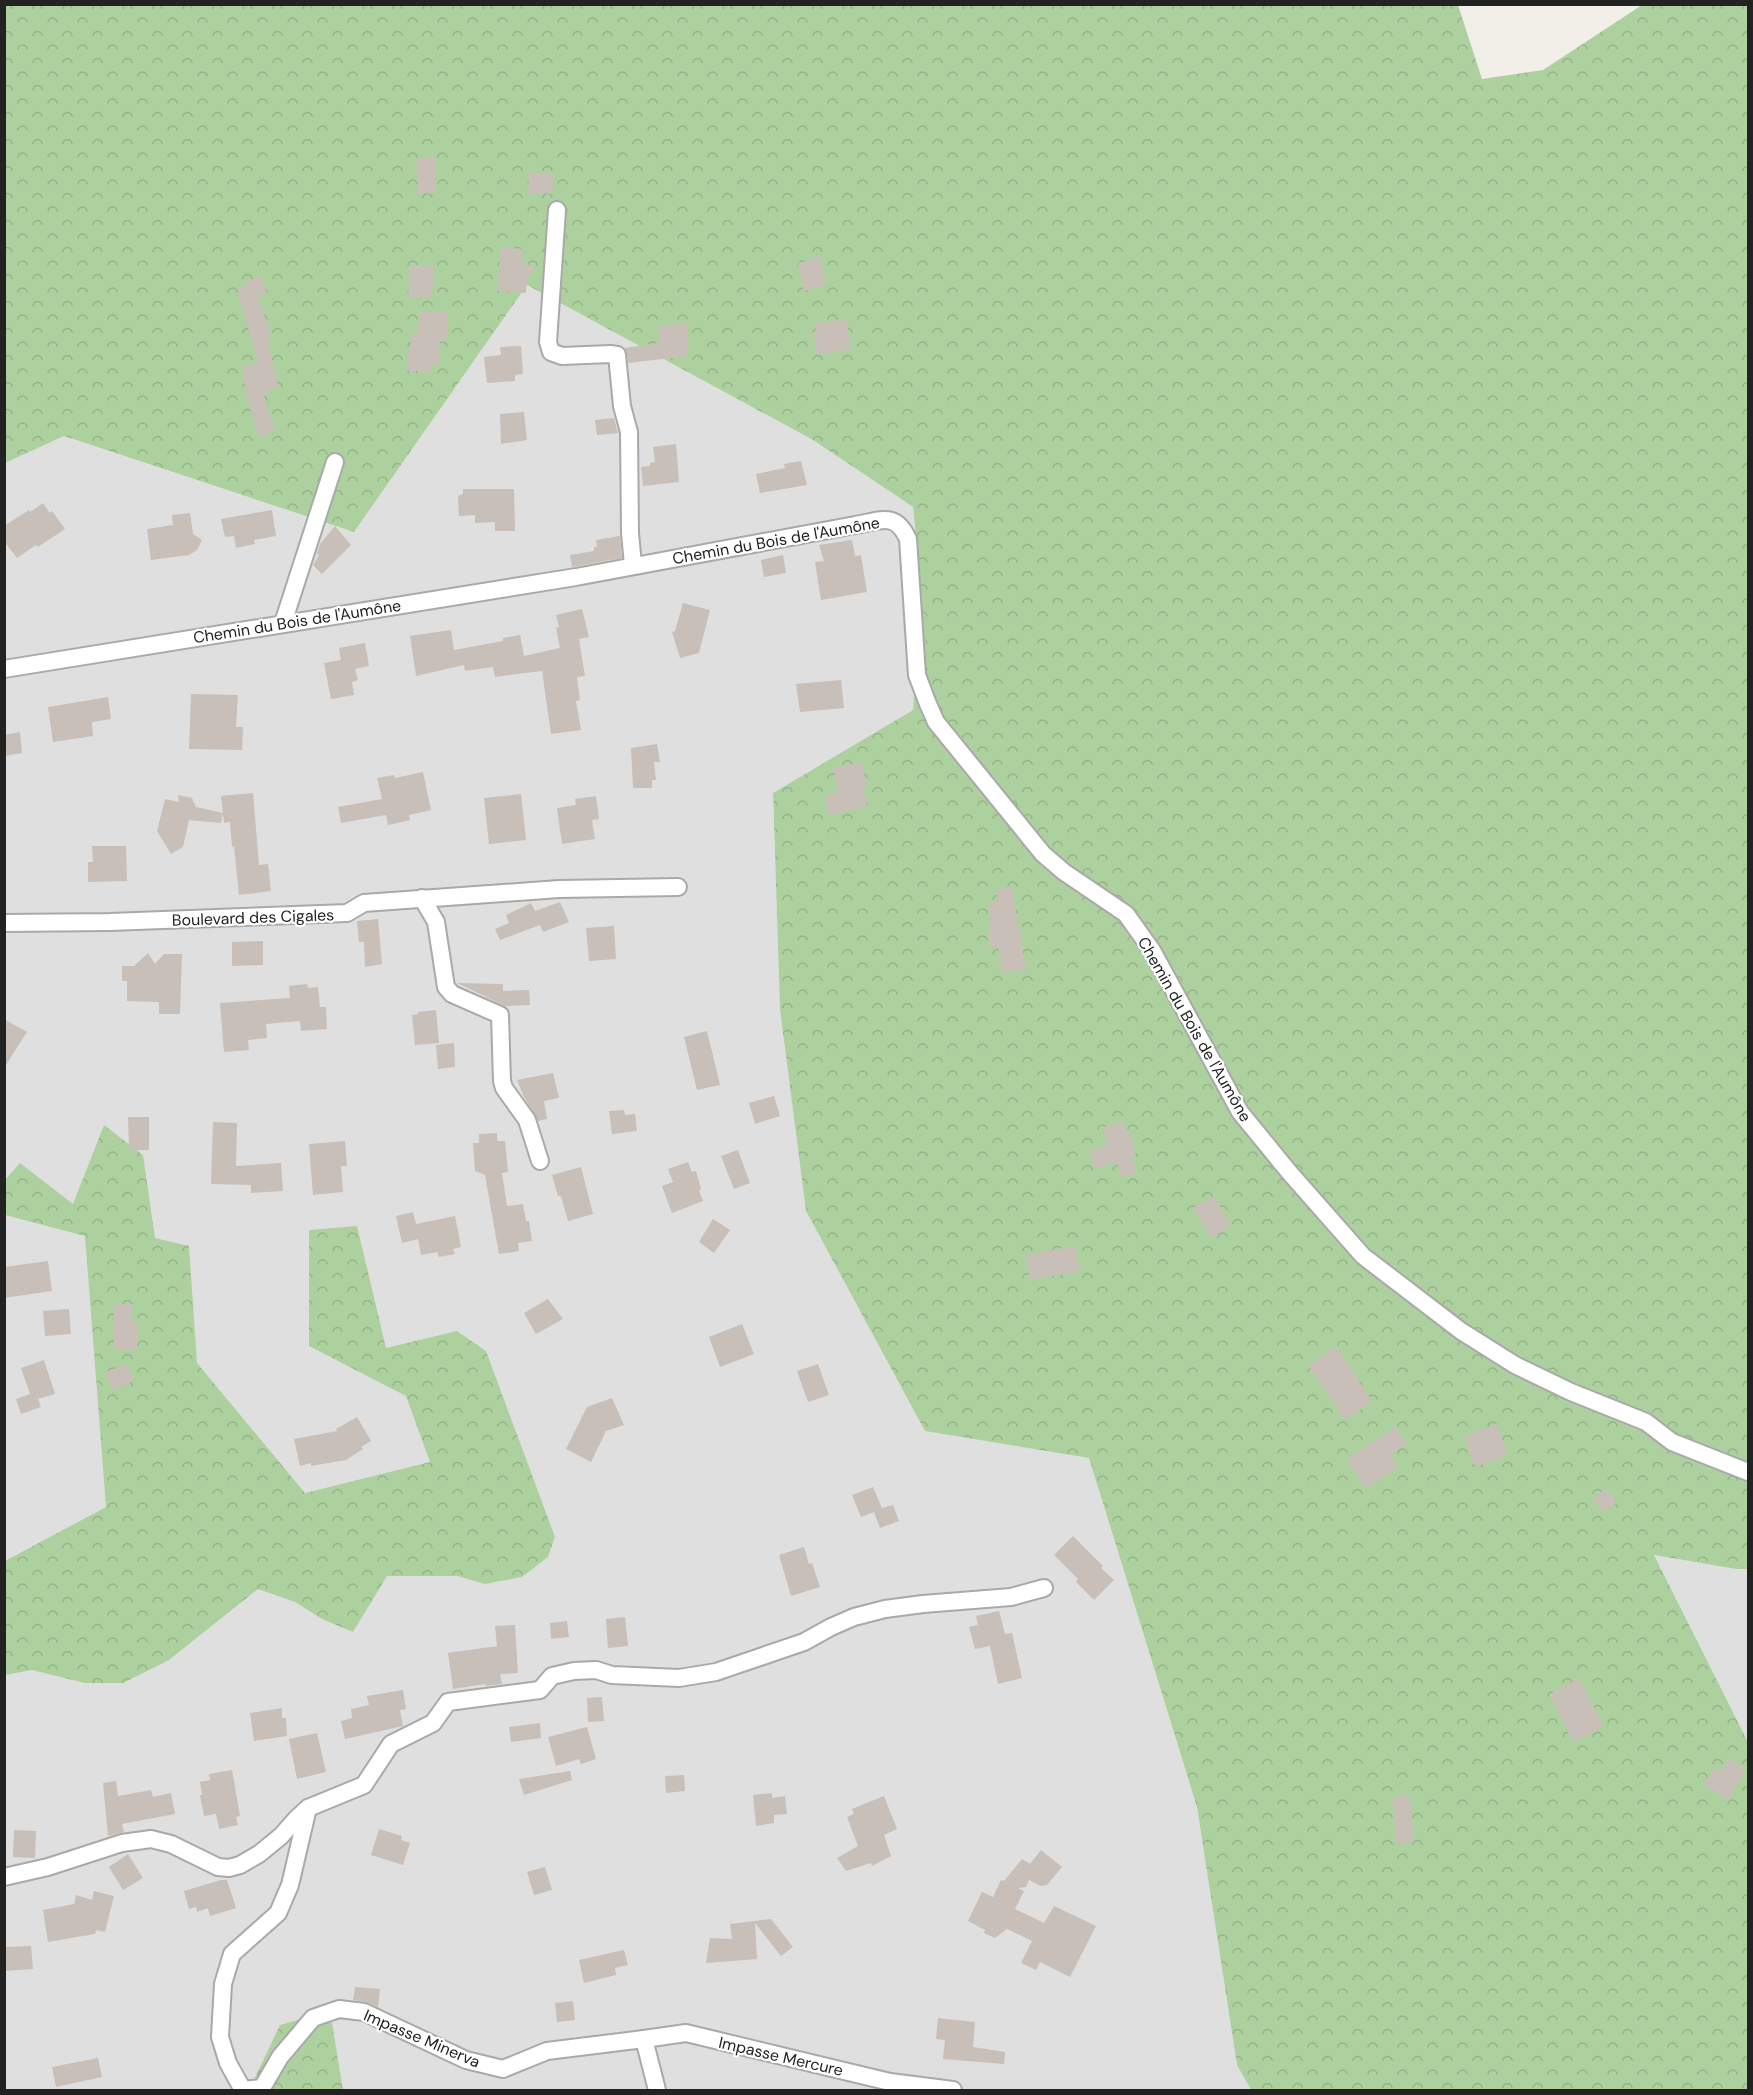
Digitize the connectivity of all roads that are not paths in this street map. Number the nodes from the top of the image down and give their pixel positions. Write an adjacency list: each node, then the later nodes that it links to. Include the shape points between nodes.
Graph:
1 (557, 210): 3 (street, via 548,342 551,352 561,356 617,355 629,432)
2 (335, 462): 4 (street)
3 (633, 565): 4 (street, Chemin du Bois de l'Aumône); 10 (street, Chemin du Bois de l'Aumône, via 890,519 897,522 908,539 917,675 936,722 1043,854 1064,873 1126,914 1153,952 1240,1112 1363,1257 1461,1331 1515,1365 1646,1422 1672,1442)
4 (283, 623): 5 (street, Chemin du Bois de l'Aumône)
5 (4, 669)
6 (678, 886): 7 (street, Boulevard des Cigales)
7 (422, 898): 8 (street, Boulevard des Cigales, via 364,903 346,913); 9 (street, via 436,922 446,987 452,994 500,1015 502,1081 527,1120)
8 (4, 923)
9 (540, 1161)
10 (1749, 1472)
11 (1044, 1588): 12 (street, via 1011,1597 885,1609 854,1617 804,1642 716,1672 679,1678 574,1671 552,1676 540,1690 448,1702 433,1723 391,1744 364,1785)
12 (308, 1808): 13 (street, via 259,1854 229,1868 151,1839 122,1843); 14 (street, Impasse Minerva, via 290,1885 278,1913 232,1954 223,1984 220,2037 228,2063 243,2090 262,2088 280,2057 313,2018 339,2009 364,2012 466,2060 503,2069 547,2051)
13 (4, 1877)
14 (644, 2039): 15 (street); 16 (street, Impasse Mercure, via 686,2033 890,2082)
15 (657, 2091)
16 (953, 2091)

